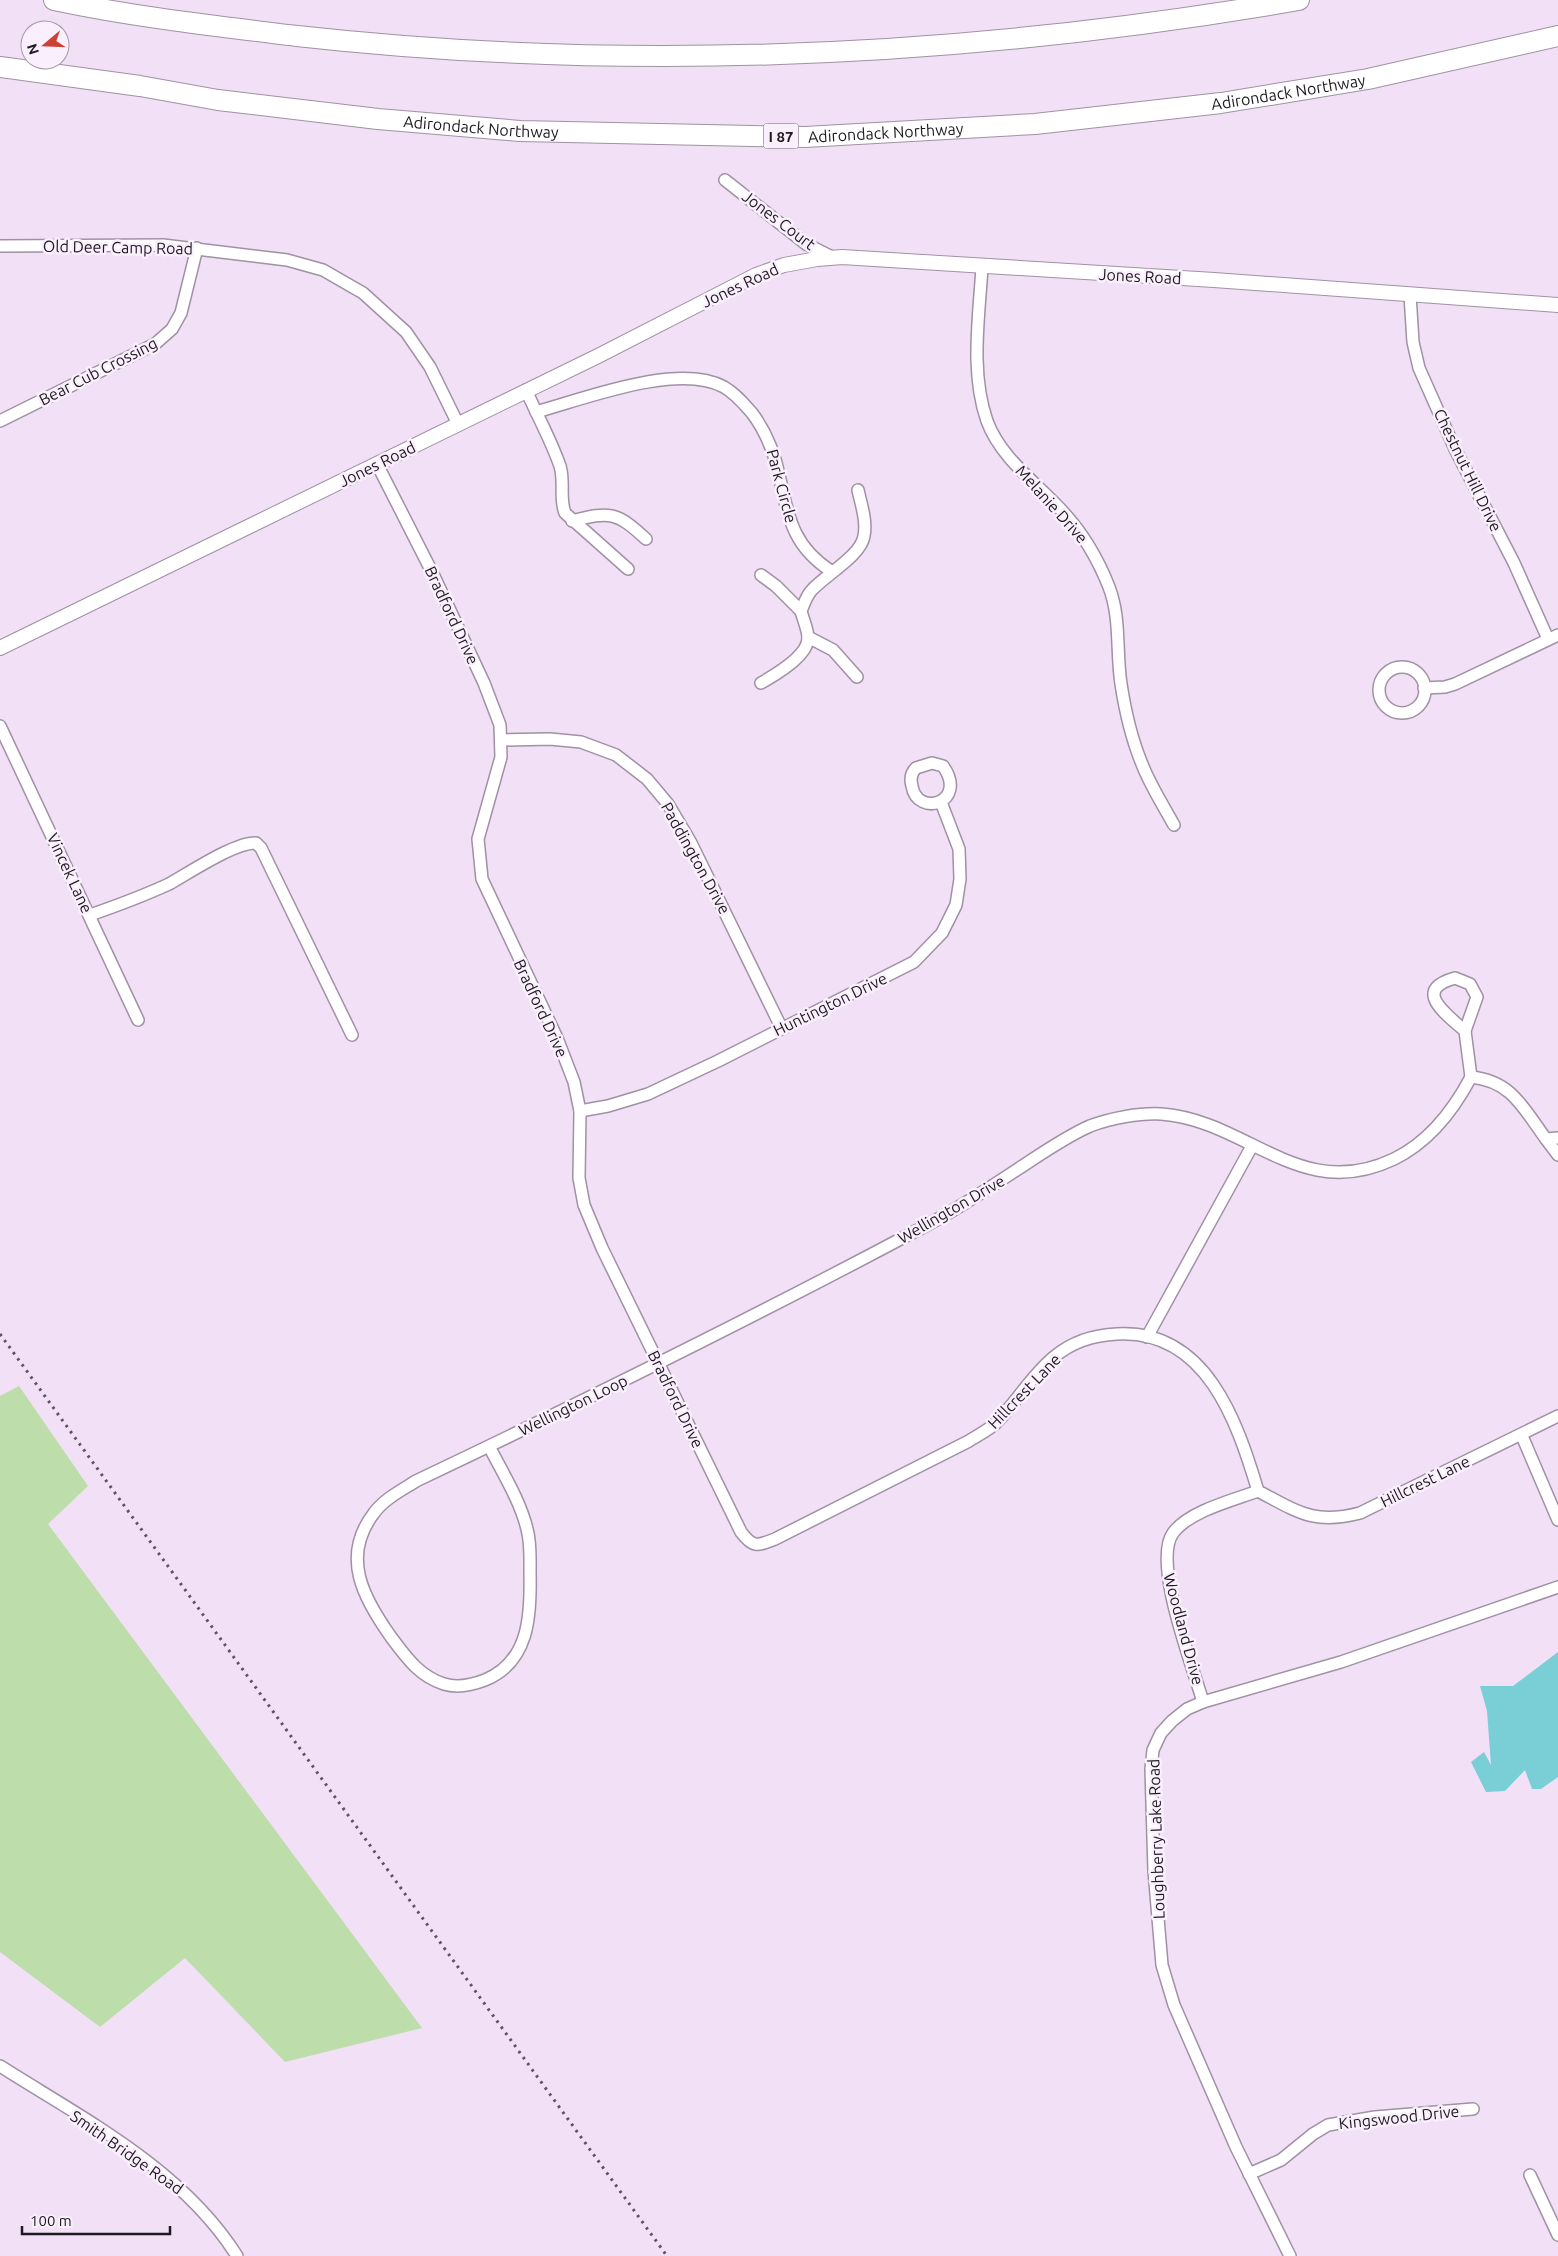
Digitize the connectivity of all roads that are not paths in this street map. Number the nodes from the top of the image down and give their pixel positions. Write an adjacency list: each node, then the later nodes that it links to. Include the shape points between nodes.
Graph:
1 (54, 0): 2 (highway, via 191,24 364,43 510,52 707,56 970,43 1114,28)
2 (1299, 0)
3 (1558, 36): 4 (highway, Adirondack Northway / I 87, via 1368,79 1221,103 1035,124 805,137 520,131 378,120 218,100)
4 (0, 66)
5 (725, 180): 8 (street, Jones Court, via 806,244)
6 (0, 246): 7 (street, Old Deer Camp Road, via 163,245)
7 (197, 248): 14 (street, Bear Cub Crossing, via 180,313 172,329 155,344); 15 (street, Old Deer Camp Road, via 287,260 323,270 363,292 418,347)
8 (834, 258): 9 (street, Jones Road); 12 (street, Jones Road, via 784,265 756,275)
9 (982, 267): 10 (street, Jones Road); 33 (street, Melanie Drive, via 976,360 978,386 987,422 1016,465 1064,512 1092,550 1110,589 1120,683 1130,728 1142,765)
10 (1410, 295): 11 (street, Jones Road); 25 (street, Chestnut Hill Drive, via 1413,342 1419,368 1455,449)
11 (1558, 306)
12 (526, 390): 13 (street); 15 (street, Jones Road)
13 (536, 412): 18 (street, via 560,467 562,507); 21 (street, Park Circle, via 681,377 722,386 738,397 758,421 776,456 789,520 798,539 812,557)
14 (0, 420)
15 (458, 424): 16 (street, Jones Road)
16 (377, 464): 26 (street, Jones Road); 31 (street, Bradford Drive, via 484,683 495,708)
17 (858, 490): 21 (street, via 864,536 856,552)
18 (572, 521): 19 (street, via 603,514 616,516); 20 (street)
19 (646, 540)
20 (628, 569)
21 (831, 571): 23 (street, via 807,596)
22 (761, 575): 23 (street)
23 (801, 611): 24 (street)
24 (808, 637): 27 (street, via 833,650); 28 (street, via 806,648 782,670)
25 (1553, 637): 29 (street, via 1445,688)
26 (0, 648)
27 (857, 677)
28 (761, 683)
29 (1424, 688): 29 (street, via 1420,676 1414,671 1399,668 1386,674 1379,688 1387,708 1400,713 1408,712 1419,704)
30 (0, 726): 34 (street, Vincek Lane)
31 (502, 740): 36 (street, Paddington Drive, via 581,742 616,755 648,779 668,804 690,841); 40 (street, Bradford Drive, via 501,757 478,839 482,879 557,1038 574,1082)
32 (942, 802): 36 (street, Huntington Drive, via 961,863 956,905 942,934 914,962)
33 (1174, 825)
34 (90, 915): 35 (street, Vincek Lane); 38 (street, via 168,884 233,850 256,843)
35 (138, 1020)
36 (781, 1027): 40 (street, Huntington Drive, via 648,1094)
37 (1465, 1031): 37 (street, via 1436,1001 1435,986 1442,982 1460,978 1470,984 1477,997); 39 (street)
38 (352, 1035)
39 (1470, 1077): 42 (street, via 1488,1079 1505,1087); 43 (street, Wellington Drive, via 1457,1102 1429,1135 1381,1165 1357,1172 1320,1172)
40 (580, 1111): 46 (street, Bradford Drive, via 579,1178 584,1205)
41 (1558, 1138): 42 (street)
42 (1546, 1139): 44 (street)
43 (1252, 1146): 45 (street); 46 (street, Wellington Drive, via 1206,1124 1160,1114 1125,1117 1097,1124 1043,1153 911,1234)
44 (1558, 1155)
45 (1147, 1337): 50 (street, Hillcrest Lane, via 1176,1346 1198,1364 1210,1380 1243,1440); 52 (street, Hillcrest Lane, via 1128,1333 1101,1335 1073,1344 1045,1365 996,1422 981,1434 774,1539)
46 (658, 1363): 49 (street, Wellington Loop); 52 (street, Bradford Drive, via 741,1532 749,1543)
47 (1558, 1416): 48 (street, Hillcrest Lane)
48 (1522, 1436): 50 (street, Hillcrest Lane, via 1498,1444 1360,1513 1337,1519 1296,1511); 51 (street)
49 (488, 1446): 49 (street, Wellington Loop, via 416,1481 387,1501 374,1512 361,1540 359,1577 371,1610 418,1670 445,1684 460,1686 491,1677 513,1661 526,1636 530,1584 527,1529)
50 (1258, 1491): 54 (street, Woodland Drive, via 1185,1522 1170,1539 1166,1560 1169,1588)
51 (1558, 1520)
52 (755, 1545)
53 (1558, 1587): 54 (street, Loughberry Lake Road, via 1341,1662)
54 (1203, 1702): 57 (street, Loughberry Lake Road, via 1172,1721 1161,1733 1153,1750 1154,1871 1162,1965 1174,2005)
55 (0, 2066): 60 (street, Smith Bridge Road, via 175,2182 208,2214)
56 (1473, 2109): 57 (street, Kingswood Drive, via 1375,2117 1328,2126 1281,2160)
57 (1249, 2174): 61 (street, Loughberry Lake Road)
58 (1530, 2175): 59 (street)
59 (1558, 2235)
60 (237, 2256)
61 (1290, 2256)

